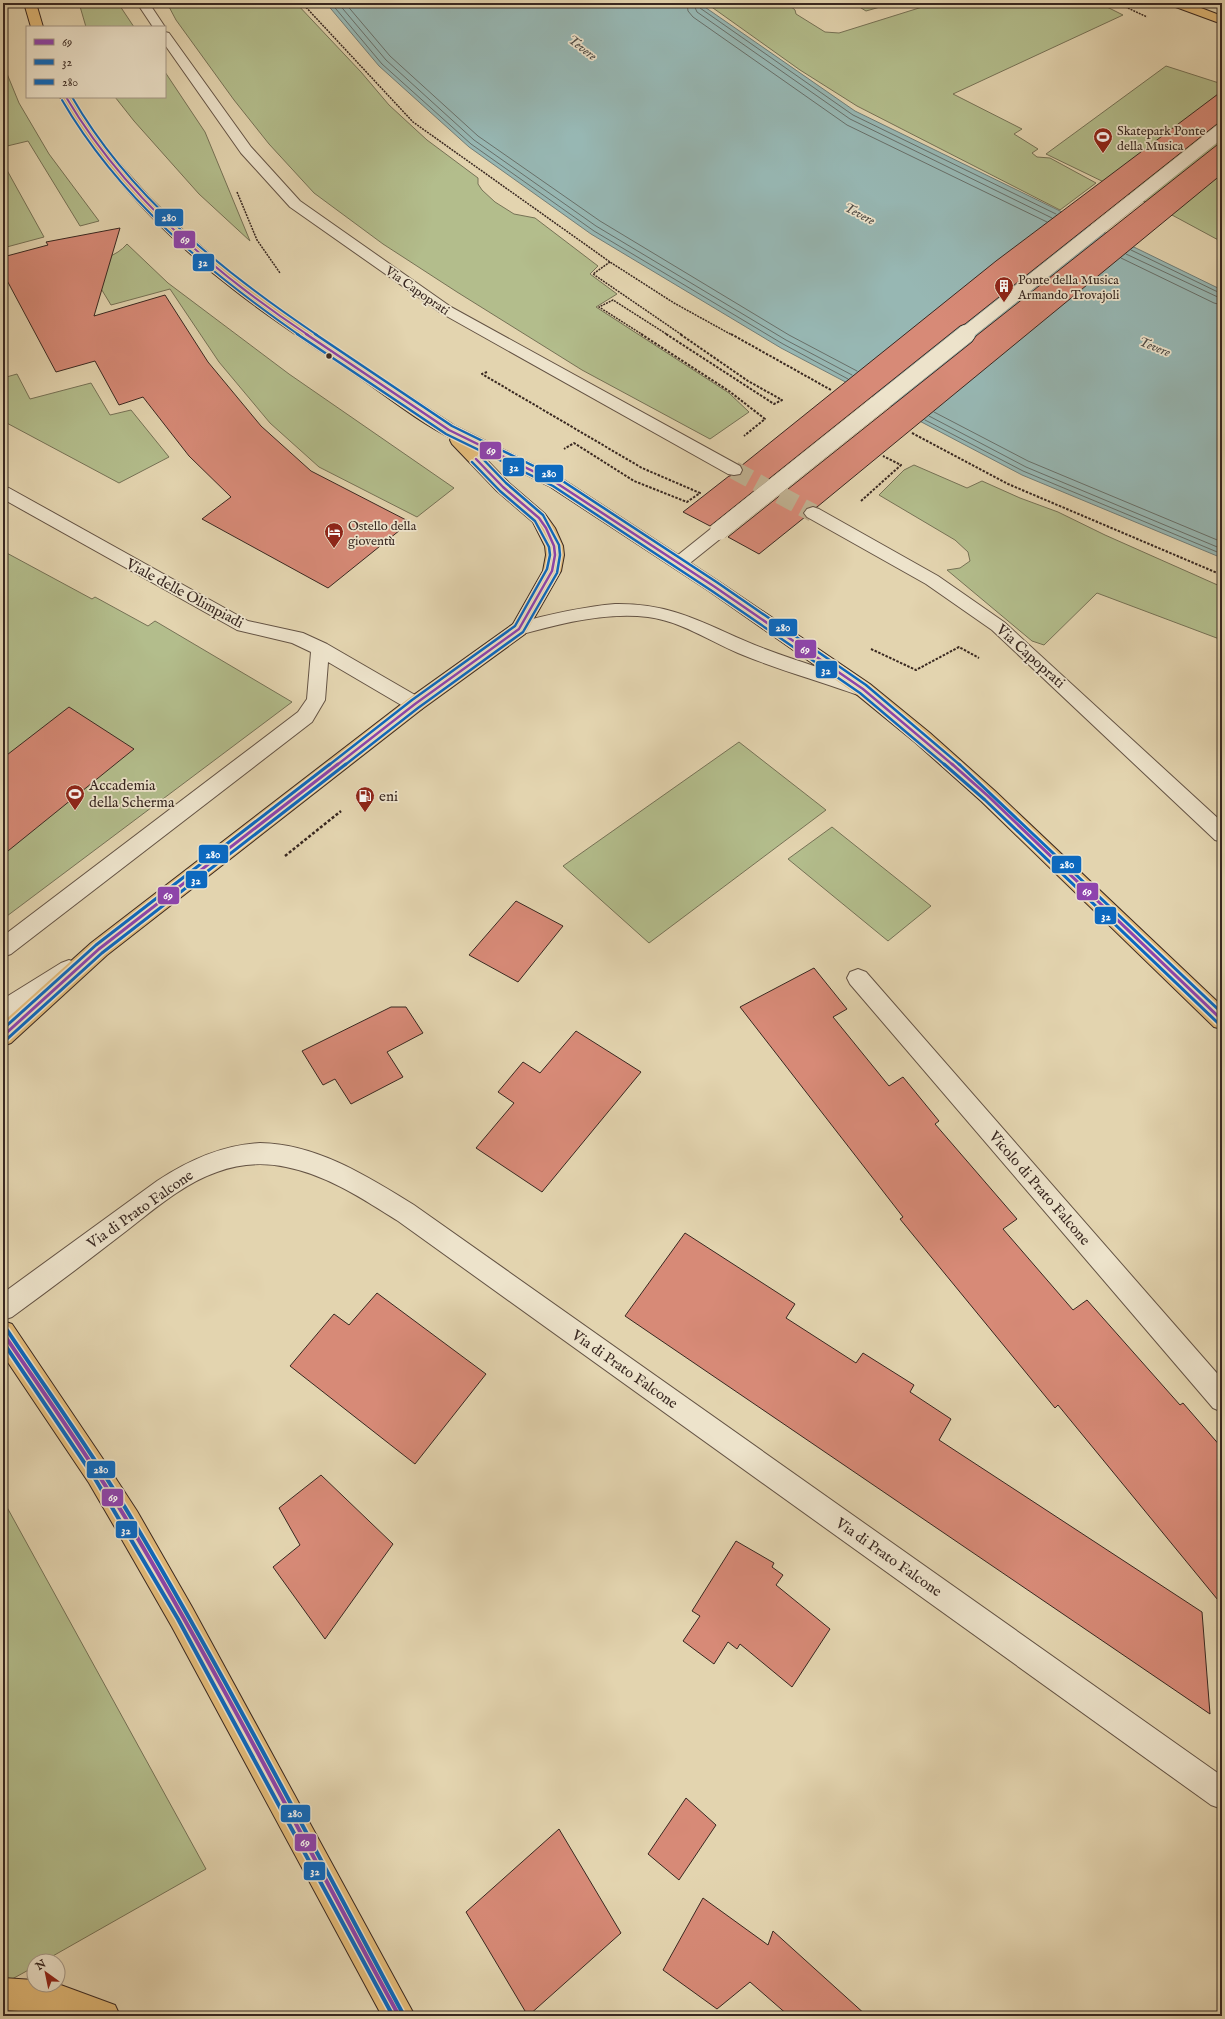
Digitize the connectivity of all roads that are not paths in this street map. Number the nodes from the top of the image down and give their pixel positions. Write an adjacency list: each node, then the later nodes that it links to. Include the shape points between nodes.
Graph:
1 (30, 3): 5 (main road)
2 (143, 3): 6 (street)
3 (1177, 3): 4 (main road)
4 (1222, 20)
5 (37, 26)
6 (158, 26)
7 (166, 37): 11 (street, Via Capoprati, via 246,150 295,204 446,310)
8 (67, 98): 10 (main road, via 84,126 124,178 153,209 238,286)
9 (1222, 130): 14 (street, bridge)
10 (449, 430): 14 (main road, via 555,482); 15 (main road, via 503,487 539,518 554,546 556,556 552,571)
11 (734, 470)
12 (3, 492): 16 (street, Viale delle Olimpiadi, via 243,626 297,638)
13 (813, 513): 19 (street, Via Capoprati, via 932,580 998,626)
14 (679, 563): 17 (main road)
15 (519, 629): 17 (street, via 575,615 623,610 647,611 685,621 745,648); 18 (main road)
16 (320, 649): 18 (street, Viale delle Olimpiadi); 20 (street, via 316,700 305,717)
17 (863, 689): 24 (main road, via 988,796)
18 (415, 704): 21 (main road)
19 (1222, 834)
20 (3, 948)
21 (99, 949): 23 (street); 25 (main road)
22 (858, 978): 28 (street, Vicolo di Prato Falcone)
23 (3, 1011)
24 (1222, 1020)
25 (3, 1036)
26 (3, 1308): 29 (street, Via di Prato Falcone, via 150,1199 206,1165 234,1156 268,1154 286,1156 330,1170 406,1213)
27 (3, 1332): 32 (main road, via 98,1474 147,1556)
28 (1222, 1399)
29 (1222, 1794)
30 (3, 1994): 31 (main road, via 49,1998)
31 (104, 2016)
32 (399, 2016)

